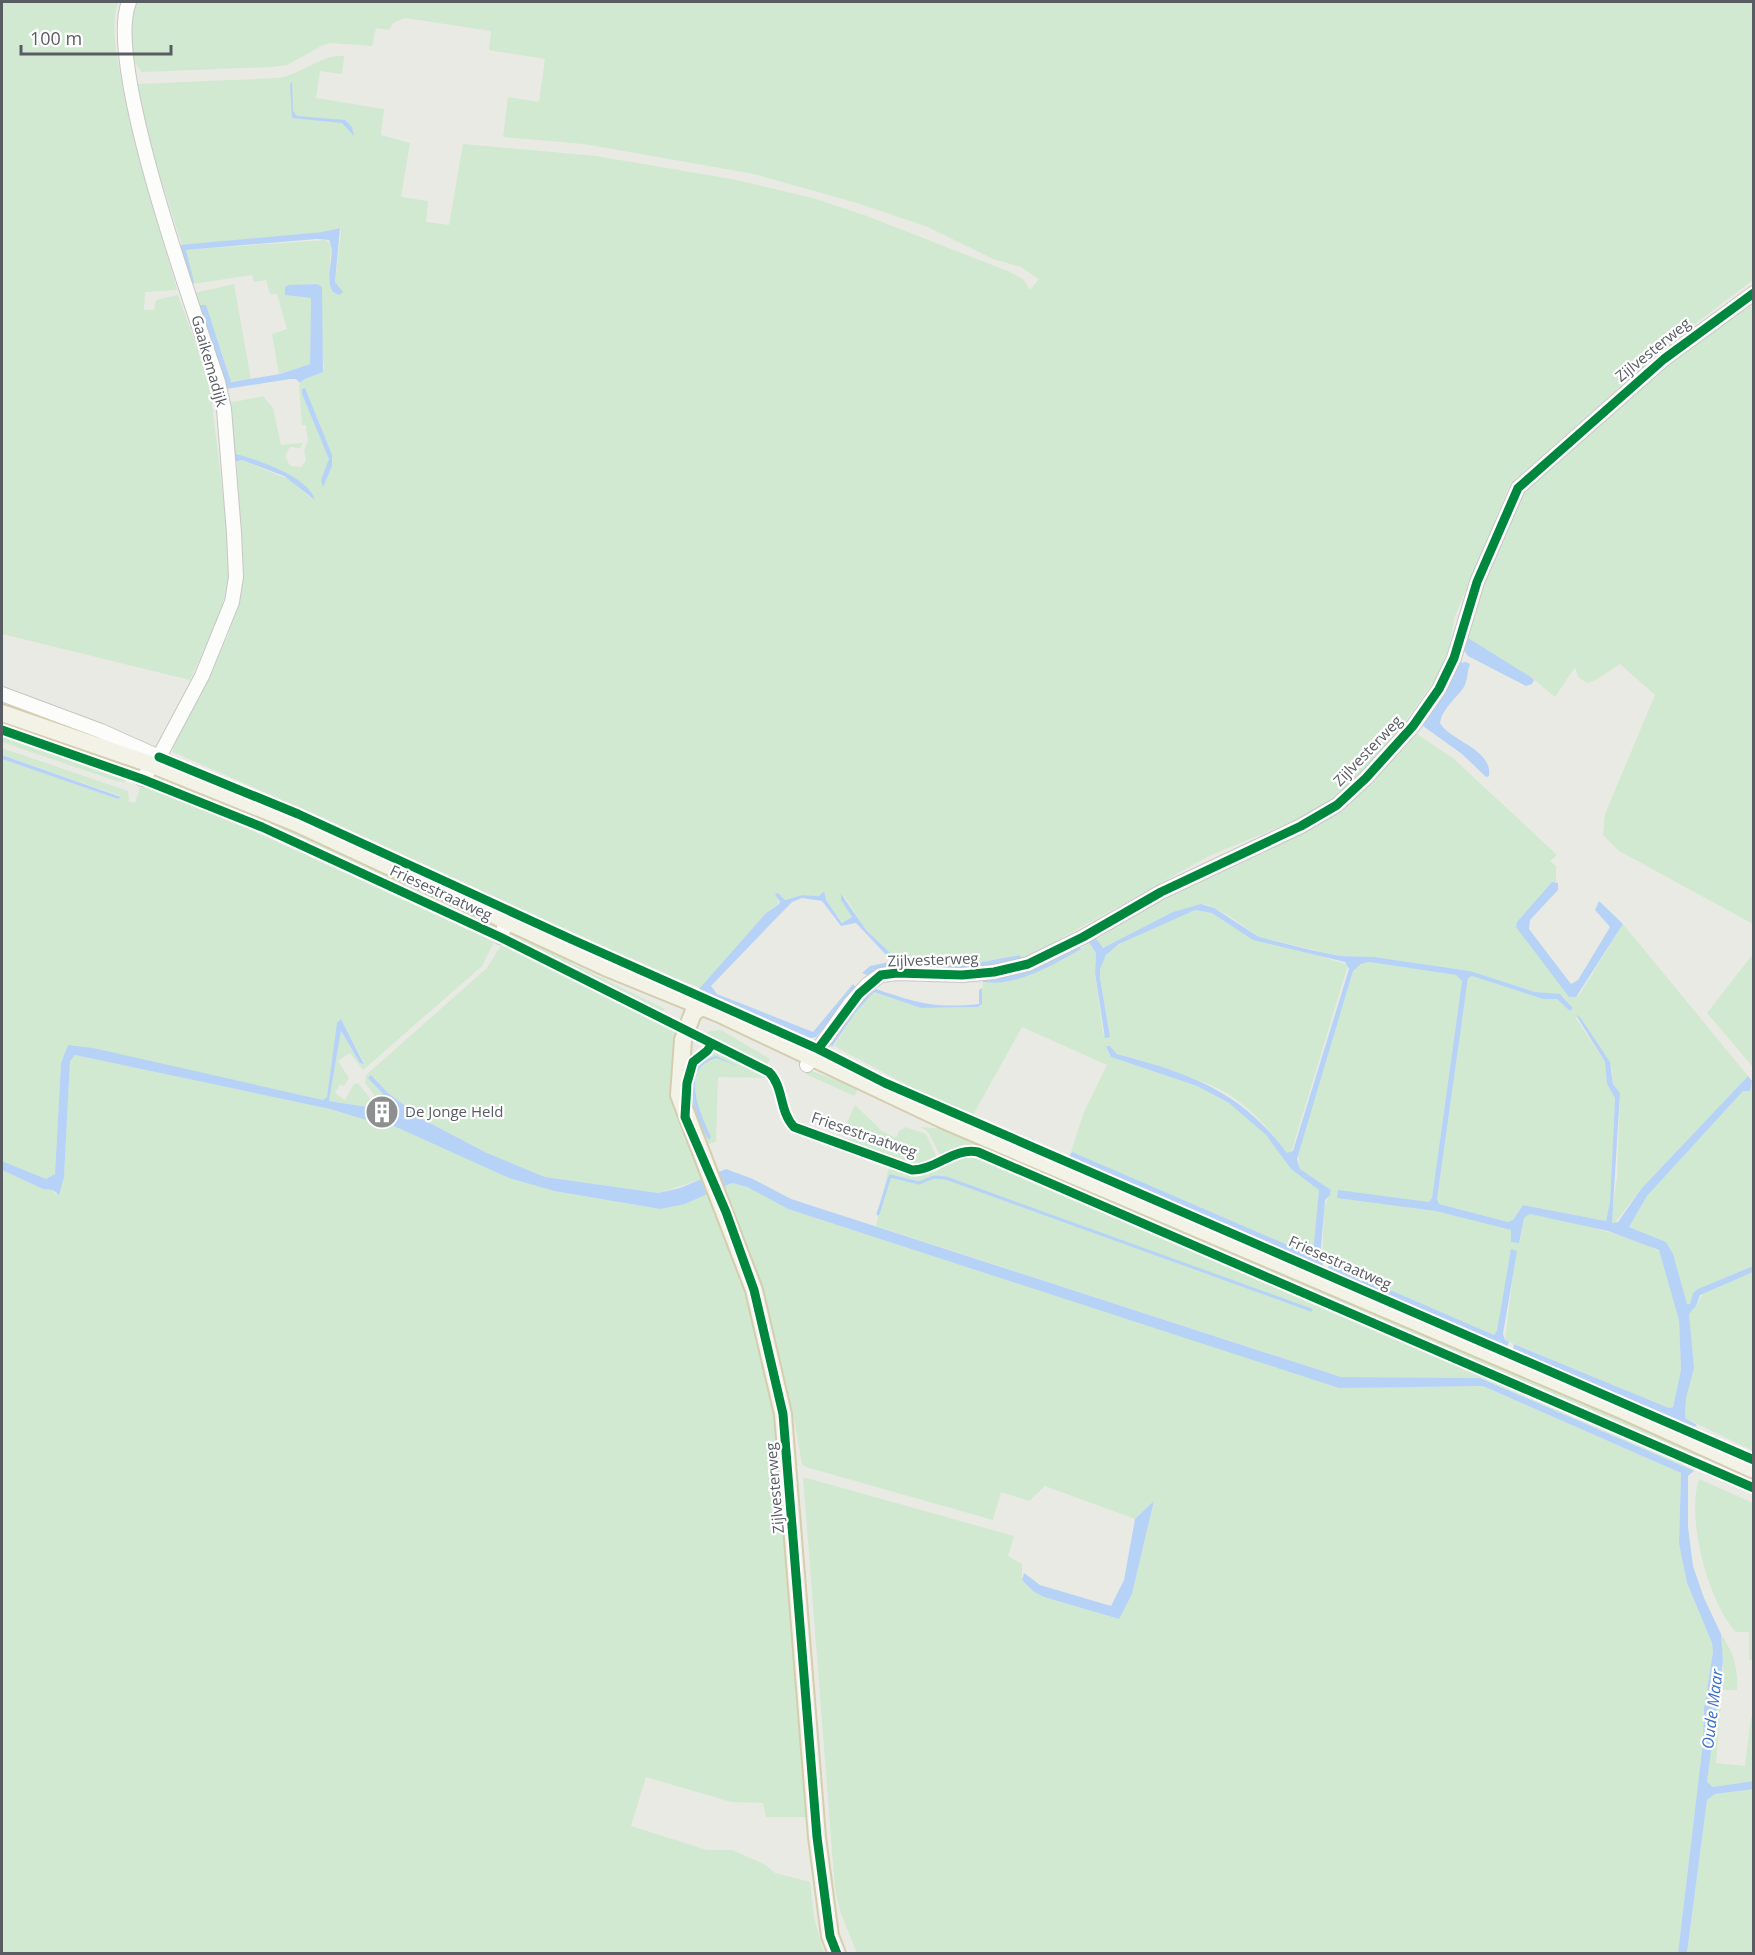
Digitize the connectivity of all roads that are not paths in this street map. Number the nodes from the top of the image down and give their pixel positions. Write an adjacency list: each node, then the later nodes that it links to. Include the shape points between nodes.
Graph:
1 (129, 2): 5 (street, Gaaikemadijk, via 123,35 141,135 224,409 235,555 234,594 224,626)
2 (1754, 293): 10 (street, Zijlvesterweg, via 1664,359 1518,488 1477,582 1444,680 1413,726 1337,805 1161,892 1028,964 962,975 881,975 854,999)
3 (2, 694): 5 (street, Friesestraatweg, via 101,731)
4 (2, 712): 5 (main road, Friesestraatweg)
5 (156, 761): 6 (street, Gaaikemadijk); 7 (main road, Friesestraatweg)
6 (142, 779)
7 (507, 922): 8 (street); 9 (main road, Friesestraatweg)
8 (500, 937)
9 (700, 1012): 10 (main road, Friesestraatweg); 12 (main road, Zijlvesterweg, via 681,1065 681,1103 754,1290 783,1414 817,1837 830,1936)
10 (810, 1061): 11 (main road, Friesestraatweg)
11 (1754, 1470)
12 (837, 1953)

